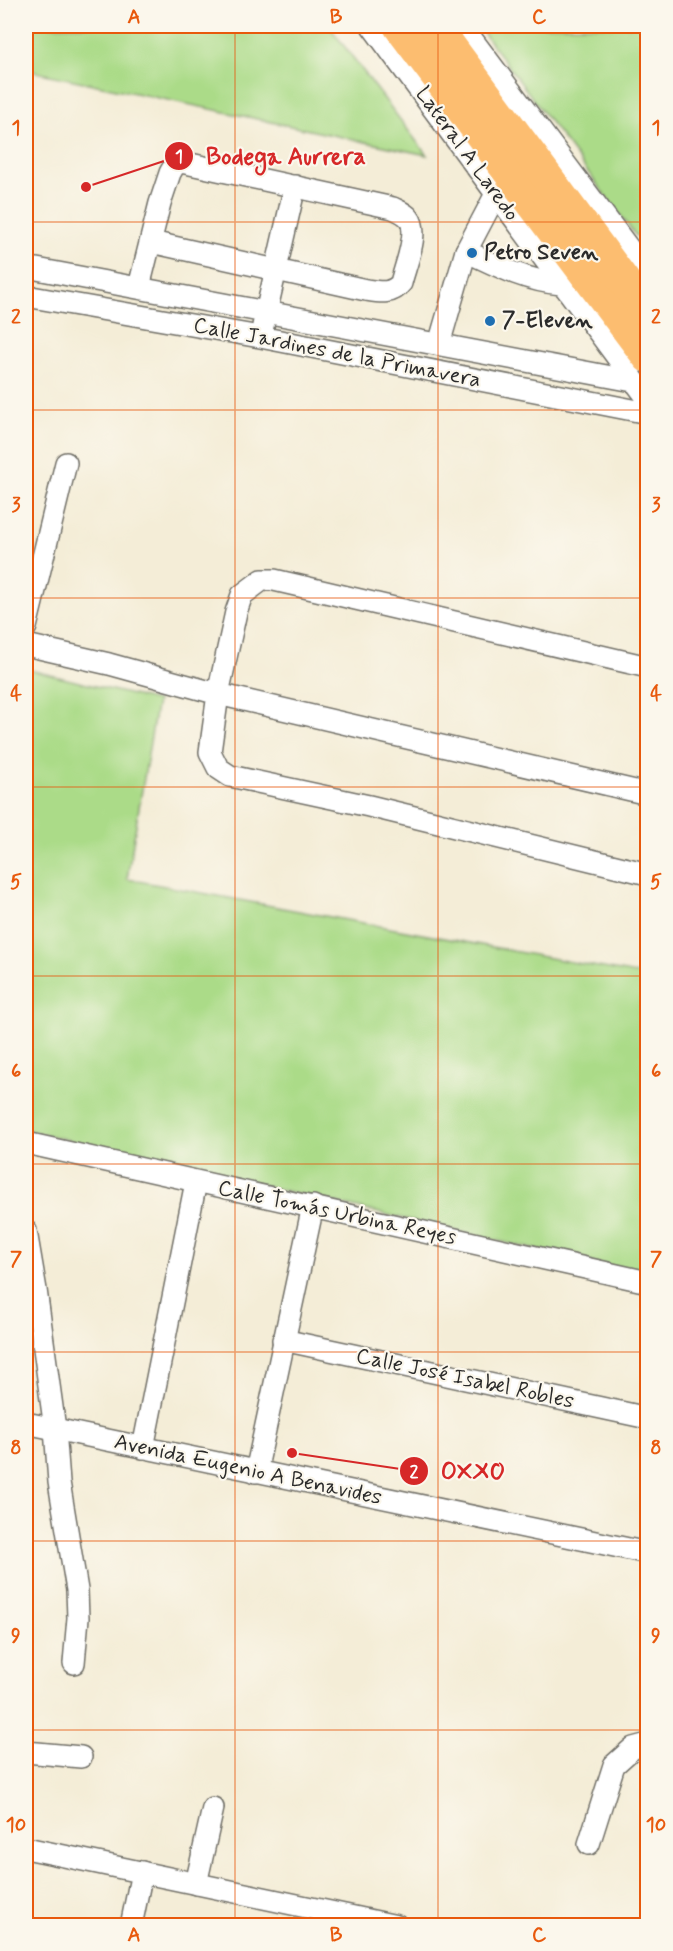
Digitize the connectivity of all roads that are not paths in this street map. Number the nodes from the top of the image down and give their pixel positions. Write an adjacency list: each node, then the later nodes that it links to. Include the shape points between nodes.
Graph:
1 (372, 26): 6 (street, Lateral A Laredo)
2 (399, 26): 19 (highway)
3 (435, 26): 16 (highway)
4 (462, 26): 11 (street)
5 (295, 186): 7 (street, via 181,162 170,173); 10 (street); 10 (street, via 393,208 410,219 413,238 401,283 389,292)
6 (496, 194): 8 (street); 12 (street, Lateral A Laredo)
7 (151, 242): 10 (street); 13 (street)
8 (466, 251): 12 (street, via 513,274); 18 (street)
9 (26, 267): 13 (street, Calle Jardines de la Primavera)
10 (275, 271): 15 (street)
11 (648, 274)
12 (561, 284): 19 (street, Lateral A Laredo)
13 (139, 287): 15 (street, Calle Jardines de la Primavera)
14 (26, 296): 17 (street, Calle Jardines de la Primavera)
15 (266, 311): 17 (street); 18 (street, Calle Jardines de la Primavera)
16 (648, 313)
17 (260, 337): 21 (street, Calle Jardines de la Primavera)
18 (439, 344): 19 (street, Calle Jardines de la Primavera)
19 (640, 369): 20 (street, Lateral A Laredo)
20 (648, 399)
21 (648, 413)
22 (66, 463): 23 (street)
23 (26, 627)
24 (26, 645): 26 (street)
25 (648, 668): 26 (street, via 425,614 262,580 242,595)
26 (218, 694): 27 (street); 28 (street, via 210,752 218,768 230,776)
27 (648, 794)
28 (648, 874)
29 (26, 1143): 30 (street, Calle Tomás Urbina Reyes)
30 (196, 1182): 31 (street, Calle Tomás Urbina Reyes); 39 (street)
31 (313, 1206): 33 (street, Calle Tomás Urbina Reyes); 35 (street)
32 (26, 1231): 34 (street)
33 (648, 1282)
34 (31, 1289): 38 (street)
35 (283, 1340): 36 (street, Calle José Isabel Robles); 40 (street)
36 (648, 1418)
37 (26, 1423): 38 (street, Avenida Eugenio A Benavides)
38 (55, 1429): 39 (street, Avenida Eugenio A Benavides); 42 (street, via 59,1482 77,1590)
39 (142, 1448): 40 (street, Avenida Eugenio A Benavides)
40 (256, 1472): 41 (street, Avenida Eugenio A Benavides)
41 (648, 1552)
42 (74, 1663)
43 (648, 1744): 47 (street, via 633,1748 614,1765)
44 (26, 1752): 45 (street)
45 (81, 1757)
46 (213, 1808): 50 (street)
47 (589, 1844)
48 (26, 1848): 49 (street)
49 (142, 1872): 50 (street); 51 (street)
50 (196, 1884): 52 (street)
51 (131, 1926)
52 (397, 1926)

